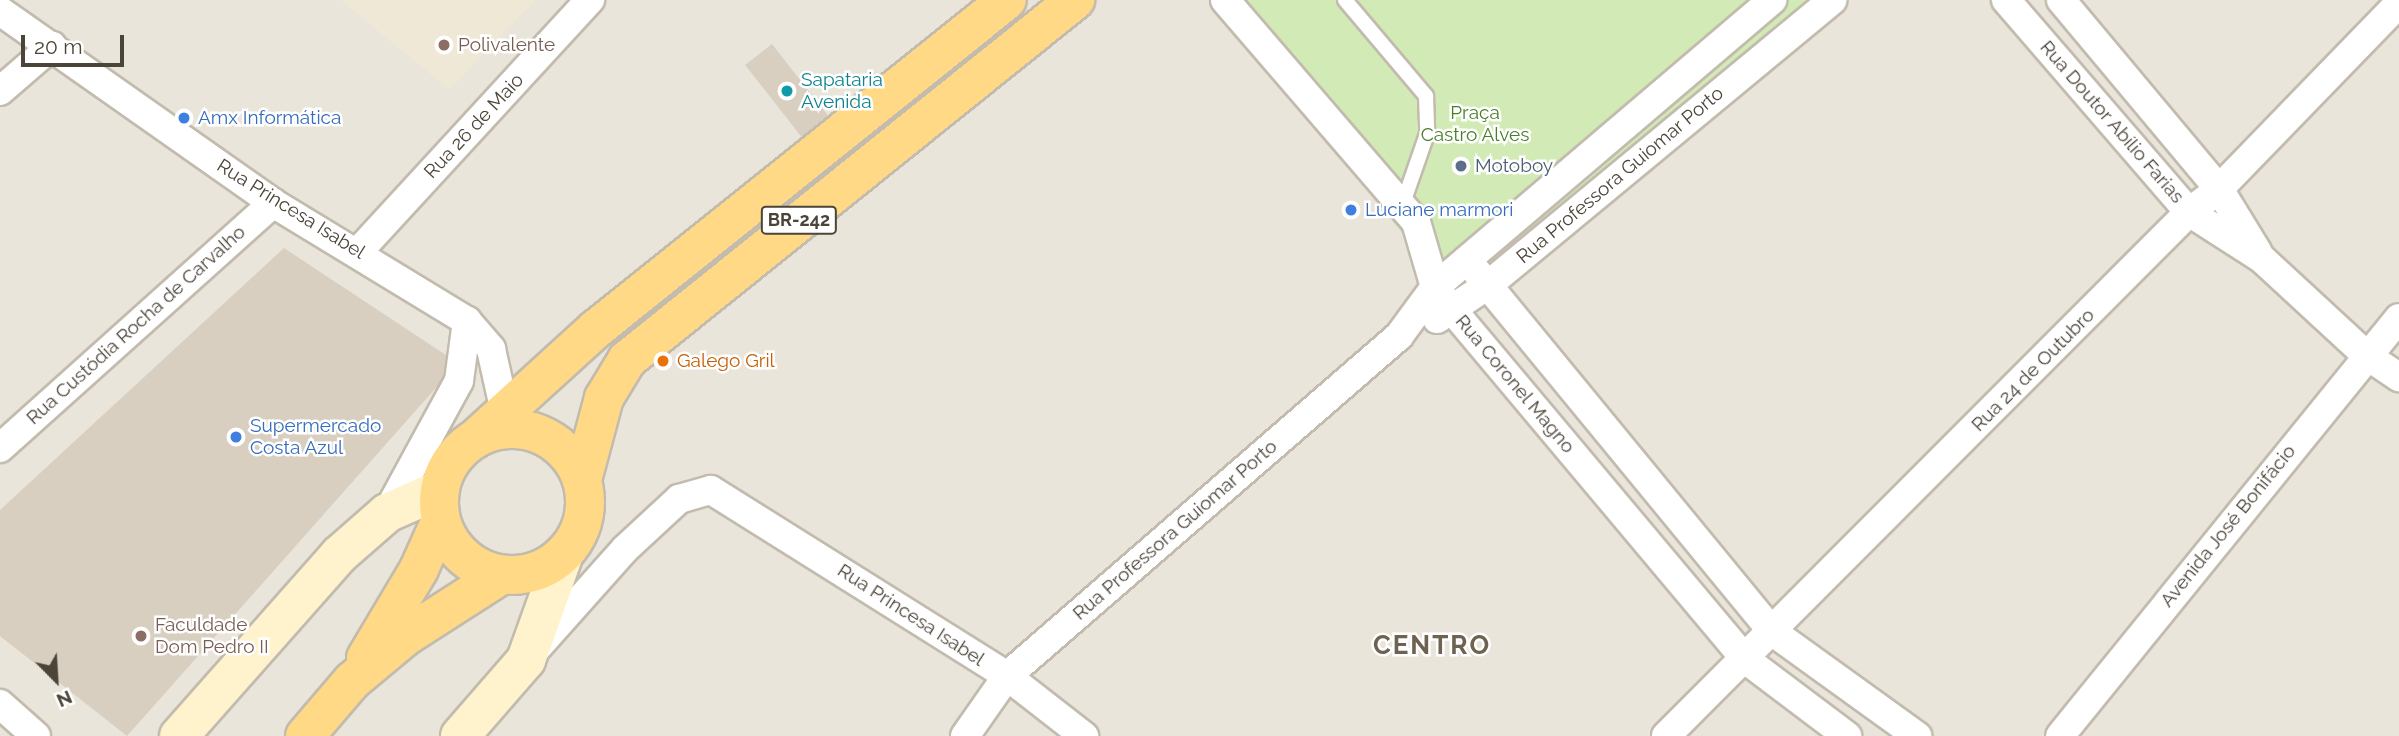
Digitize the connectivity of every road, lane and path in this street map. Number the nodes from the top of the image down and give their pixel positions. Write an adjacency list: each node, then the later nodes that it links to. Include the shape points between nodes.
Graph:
1 (590, 0): 18 (street, Rua 26 de Maio)
2 (1007, 0): 29 (highway, BR-242, via 596,329)
3 (1075, 0): 32 (highway, BR-242, via 627,360 606,391)
4 (1225, 0): 16 (street, Rua Coronel Magno)
5 (1345, 0): 16 (lane, via 1426,96 1426,134)
6 (1772, 0): 20 (street, Rua Professora Guiomar Porto)
7 (1832, 0): 21 (street, Rua Professora Guiomar Porto)
8 (2006, 0): 17 (street, Rua Doutor Abílio Farias)
9 (2061, 0): 14 (street, Rua Doutor Abílio Farias)
10 (2399, 3): 14 (street, Rua 24 de Outubro)
11 (0, 11): 12 (street, Rua Princesa Isabel)
12 (52, 46): 13 (street); 15 (street, Rua Princesa Isabel)
13 (0, 91)
14 (2219, 189): 17 (street, Rua 24 de Outubro); 19 (street, Rua Doutor Abílio Farias)
15 (273, 203): 18 (street, Rua Princesa Isabel); 31 (street, Rua Custódia Rocha de Carvalho)
16 (1402, 206): 22 (street, Rua Coronel Magno, via 1416,222)
17 (2189, 212): 19 (street, Rua Doutor Abílio Farias); 37 (street, Rua 24 de Outubro)
18 (358, 252): 25 (street, Rua Princesa Isabel)
19 (2261, 258): 27 (street, Rua Doutor Abílio Farias)
20 (1467, 260): 21 (street); 22 (street, Rua Professora Guiomar Porto)
21 (1488, 285): 23 (street, Rua Professora Guiomar Porto); 37 (street)
22 (1435, 287): 23 (street, Rua Coronel Magno); 26 (street, Rua Professora Guiomar Porto)
23 (1454, 312): 26 (street, Rua Professora Guiomar Porto); 38 (street, Rua Coronel Magno)
24 (2399, 318): 27 (street, Avenida José Bonifácio)
25 (467, 321): 29 (street, Rua Princesa Isabel, via 491,349); 34 (street, via 459,381)
26 (1399, 335): 40 (street, Rua Professora Guiomar Porto)
27 (2365, 355): 28 (street, Rua Doutor Abílio Farias); 52 (street, Avenida José Bonifácio)
28 (2399, 377)
29 (505, 412): 30 (highway, BR-242)
30 (475, 439): 32 (highway, via 496,431 539,434 558,444); 33 (highway, BR-242, via 451,461)
31 (0, 448)
32 (582, 480): 35 (highway, BR-242, via 583,519)
33 (439, 506): 34 (main road); 36 (highway, via 460,556); 41 (highway, BR-242, via 419,569)
34 (387, 513): 44 (main road, via 339,555)
35 (564, 554): 36 (highway, BR-242, via 524,575); 39 (main road)
36 (501, 575): 41 (highway, BR-242, via 407,636)
37 (1773, 632): 38 (street, Rua 24 de Outubro); 51 (street)
38 (1745, 659): 49 (street, Rua 24 de Outubro); 50 (street, Rua Coronel Magno)
39 (526, 660): 40 (street, Rua Princesa Isabel, via 625,549 679,499 711,490); 46 (main road)
40 (1007, 676): 47 (street, Rua Professora Guiomar Porto); 48 (street, Rua Princesa Isabel)
41 (352, 681): 45 (highway, BR-242)
42 (0, 704): 43 (street)
43 (36, 736)
44 (179, 736)
45 (305, 736)
46 (460, 736)
47 (965, 736)
48 (1084, 736)
49 (1666, 736)
50 (1847, 736)
51 (1917, 736)
52 (2060, 736)

